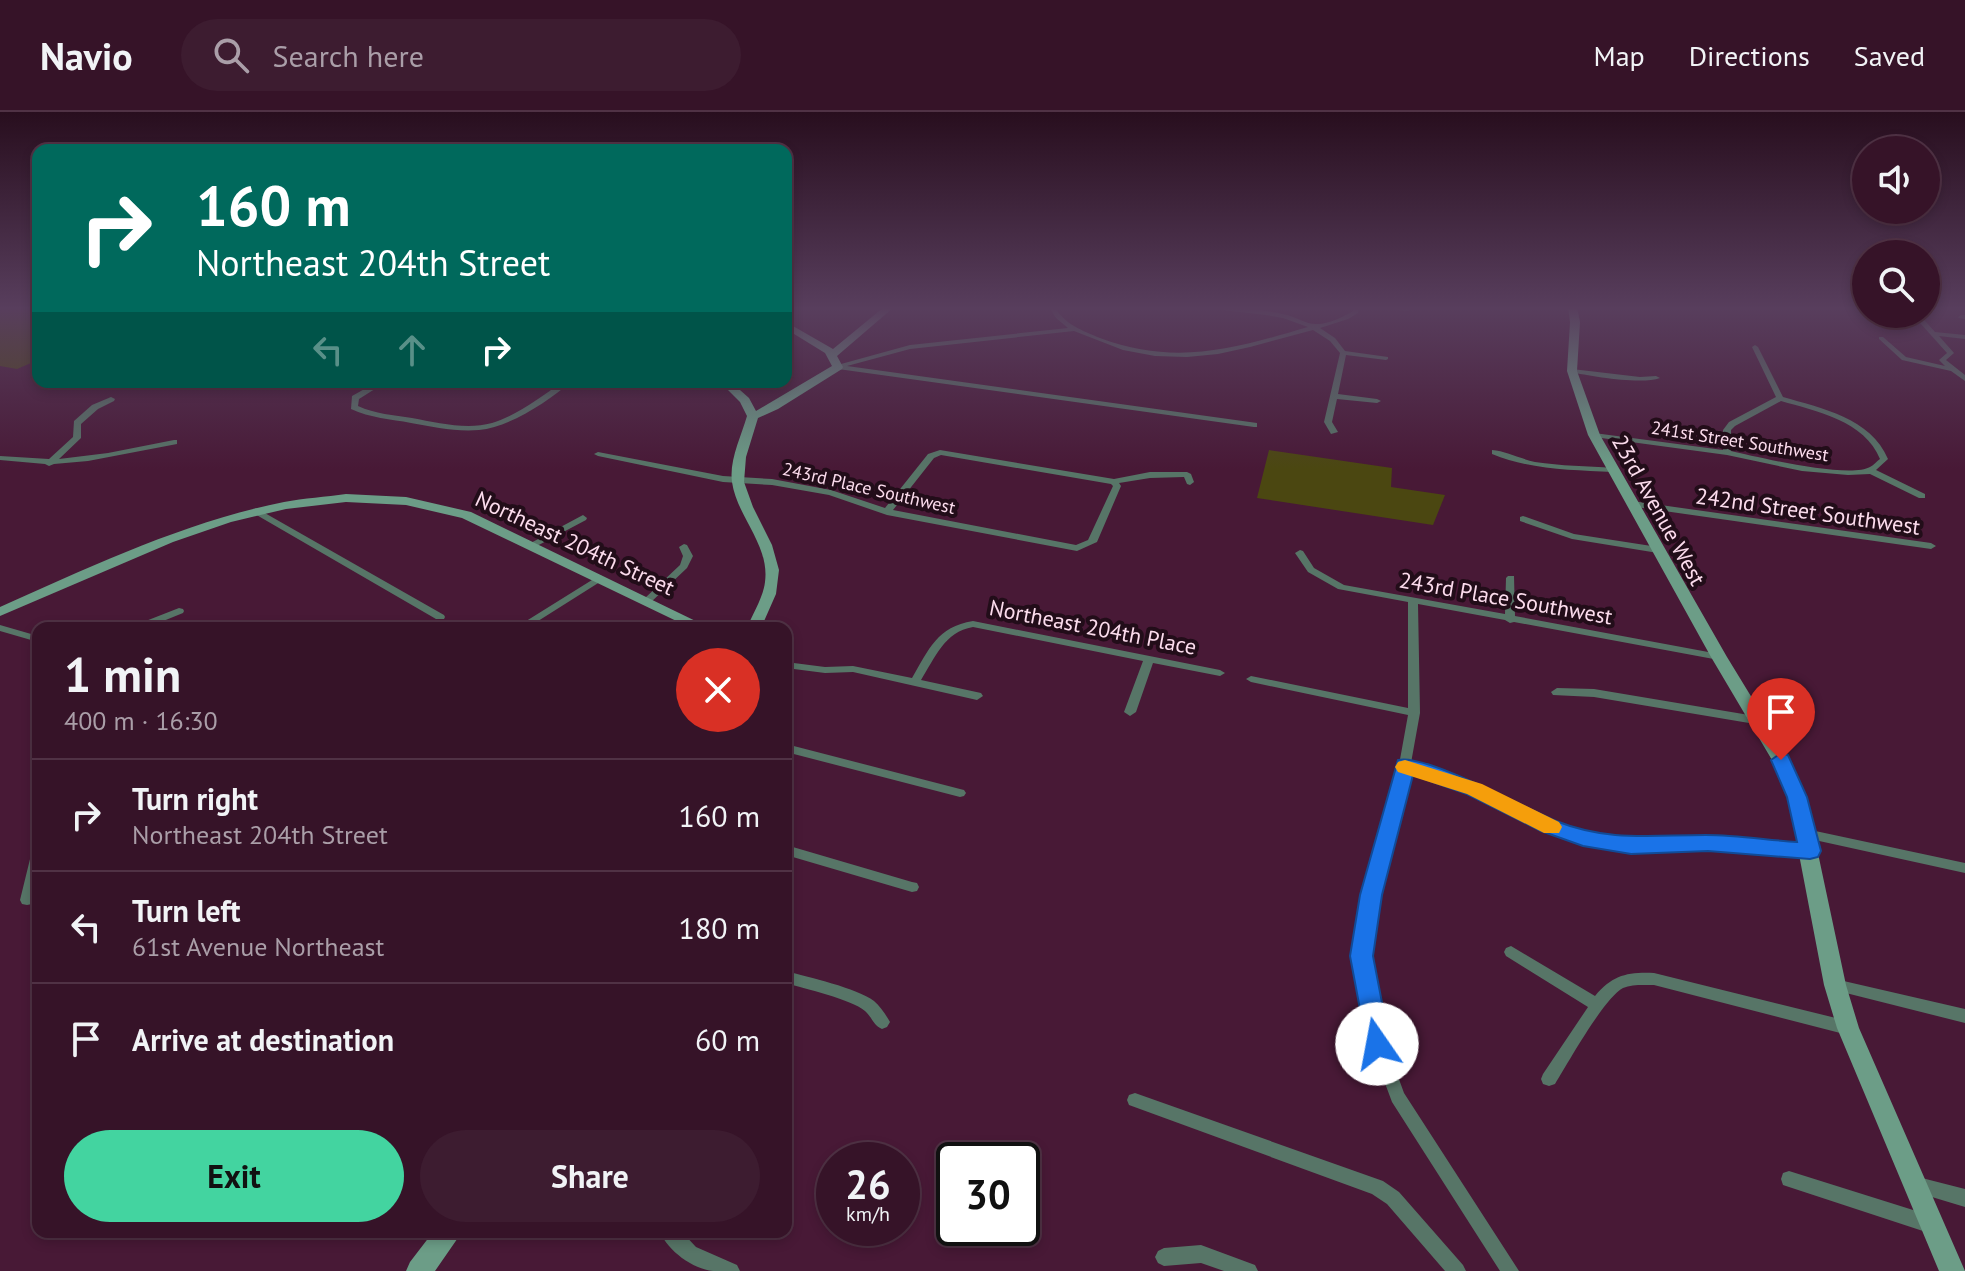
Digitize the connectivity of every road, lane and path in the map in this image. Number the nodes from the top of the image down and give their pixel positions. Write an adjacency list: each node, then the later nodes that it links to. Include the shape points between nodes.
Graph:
1 (835, 361): 8 (street)
2 (859, 361): 8 (street)
3 (1341, 361): 16 (street)
4 (1573, 361): 10 (street, 23rd Avenue West)
5 (1762, 361): 17 (street)
6 (1913, 361): 9 (street)
7 (1943, 361): 9 (street)
8 (838, 367): 20 (street); 21 (street)
9 (1949, 369): 12 (street)
10 (1572, 371): 11 (street); 23 (street, 23rd Avenue West)
11 (1656, 378)
12 (1965, 379)
13 (371, 388): 14 (street, via 352,403 359,411 474,430 509,421)
14 (558, 388)
15 (732, 388): 20 (street)
16 (1334, 396): 19 (street); 22 (street, via 1328,422)
17 (1780, 398): 26 (street, via 1732,424); 32 (street, via 1845,422 1875,442 1884,459)
18 (111, 399): 29 (street, via 77,423 77,438)
19 (1377, 401)
20 (753, 416): 34 (street)
21 (1254, 425)
22 (1334, 432)
23 (1594, 435): 26 (street, 241st Street Southwest); 31 (street, 23rd Avenue West)
24 (174, 442): 29 (street, via 90,461)
25 (1495, 452): 31 (street, via 1522,463)
26 (1727, 453): 30 (street, 241st Street Southwest)
27 (598, 454): 34 (street, 243rd Place Southwest)
28 (0, 458): 29 (street)
29 (48, 464)
30 (1785, 466): 32 (street, 241st Street Southwest); 33 (street)
31 (1613, 470): 38 (street, 23rd Avenue West)
32 (1871, 471): 37 (street, 241st Street Southwest)
33 (1787, 477)
34 (737, 480): 40 (street, 243rd Place Southwest, via 831,493); 59 (street, via 771,559 769,591)
35 (1114, 482): 36 (street, via 1187,474); 40 (street, via 940,452 931,456); 40 (street, 243rd Place Southwest, via 1117,486 1092,542 1077,548)
36 (1190, 482)
37 (1922, 496)
38 (1632, 504): 44 (street, 242nd Street Southwest); 46 (street, 23rd Avenue West)
39 (256, 511): 43 (street, Northeast 204th Street, via 337,500 426,503); 53 (street, Northeast 204th Street, via 182,533); 54 (street)
40 (887, 512)
41 (583, 518): 43 (street)
42 (1523, 519): 46 (street, via 1580,539)
43 (532, 545): 48 (street, Northeast 204th Street)
44 (1931, 546)
45 (684, 547): 50 (street, via 684,566)
46 (1658, 550): 62 (street, 23rd Avenue West)
47 (1300, 553): 51 (street, 243rd Place Southwest, via 1311,570 1341,587)
48 (600, 578): 50 (street, Northeast 204th Street); 57 (street)
49 (1511, 578): 55 (street)
50 (647, 601): 58 (street, Northeast 204th Street)
51 (1413, 602): 55 (street, 243rd Place Southwest); 71 (street)
52 (179, 611): 56 (street)
53 (0, 612)
54 (440, 617)
55 (1510, 620): 62 (street, 243rd Place Southwest)
56 (152, 622)
57 (530, 622)
58 (691, 622)
59 (756, 622)
60 (0, 628): 61 (street)
61 (32, 637)
62 (1719, 657): 72 (street, 23rd Avenue West)
63 (1149, 659): 65 (street, Northeast 204th Place); 67 (street, Northeast 204th Place, via 958,625 948,629); 70 (street)
64 (792, 666): 67 (street, via 853,669)
65 (1220, 673)
66 (1251, 679): 71 (street)
67 (915, 682): 69 (street)
68 (1557, 692): 72 (street, via 1594,693)
69 (977, 696)
70 (1130, 712)
71 (1414, 713): 74 (street)
72 (1755, 720): 76 (street, 23rd Avenue West, via 1789,777)
73 (792, 750): 75 (street)
74 (1405, 765): 76 (street, via 1583,838 1631,846); 102 (street, via 1361,956 1372,1027 1398,1097)
75 (960, 793)
76 (1808, 842): 78 (street); 84 (street, 23rd Avenue West)
77 (792, 852): 80 (street)
78 (1965, 868)
79 (32, 880): 81 (street)
80 (912, 887)
81 (27, 900)
82 (1511, 952): 85 (street)
83 (792, 979): 87 (street, via 855,998)
84 (1835, 985): 86 (street); 88 (street, 23rd Avenue West)
85 (1597, 1005): 88 (street, via 1614,984 1654,979); 89 (street)
86 (1965, 1016)
87 (882, 1022)
88 (1848, 1028): 92 (street, 23rd Avenue West)
89 (1549, 1079)
90 (1135, 1100): 101 (street, via 1377,1187)
91 (1789, 1179): 94 (street)
92 (1913, 1184): 93 (street); 94 (street, 23rd Avenue West)
93 (1965, 1198)
94 (1931, 1224): 103 (street, 23rd Avenue West)
95 (444, 1238): 98 (street)
96 (675, 1238): 99 (street, via 690,1253)
97 (1164, 1257): 100 (street, via 1201,1254)
98 (419, 1271)
99 (731, 1271)
100 (1249, 1271)
101 (1457, 1271)
102 (1510, 1271)
103 (1952, 1271)

